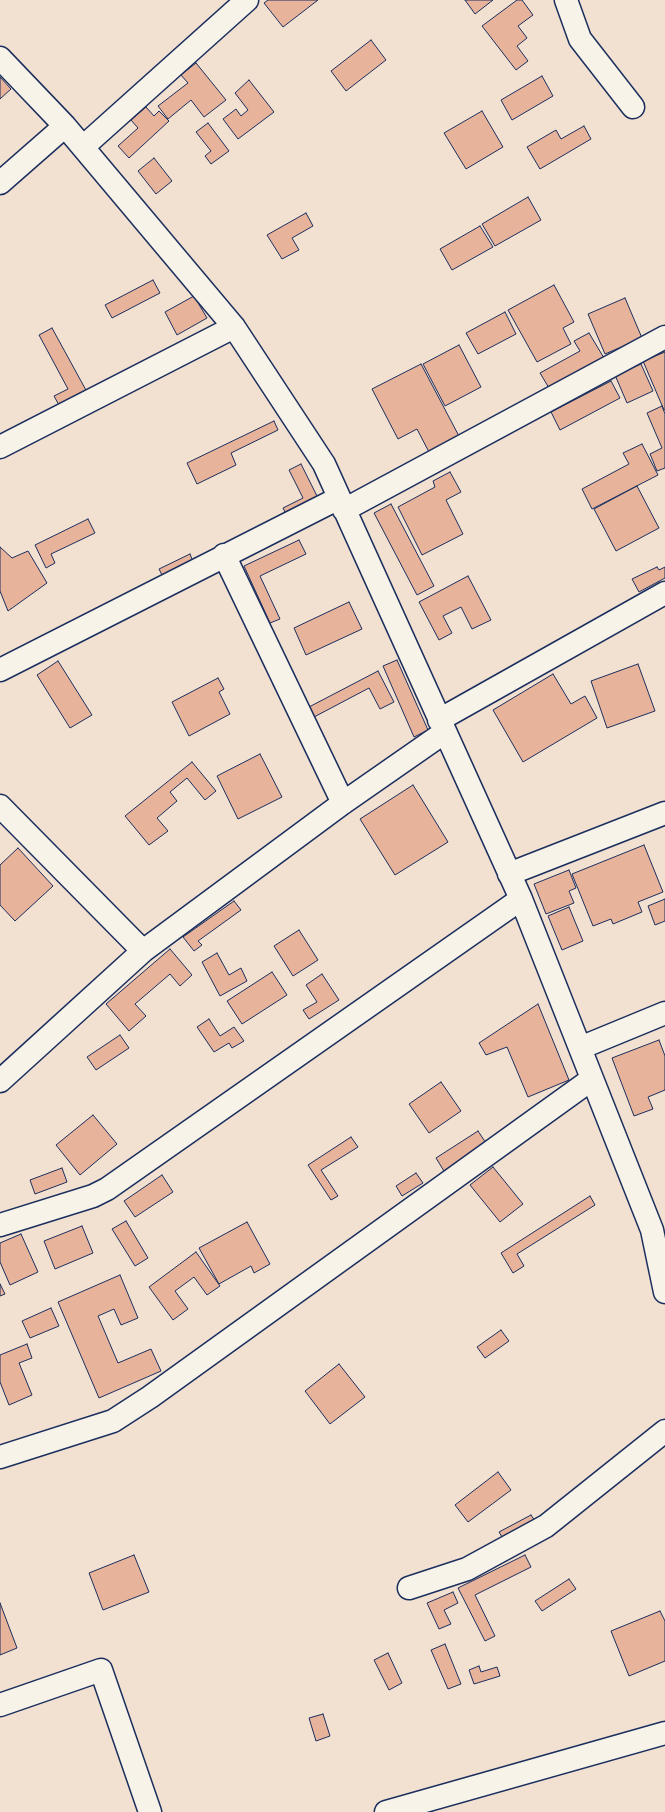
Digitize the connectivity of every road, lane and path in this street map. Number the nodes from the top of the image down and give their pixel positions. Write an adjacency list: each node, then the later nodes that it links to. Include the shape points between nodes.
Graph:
1 (247, 0): 6 (street)
2 (566, 0): 4 (street, via 580,39)
3 (0, 58): 5 (street)
4 (633, 106)
5 (65, 126): 6 (street); 7 (street)
6 (83, 147): 8 (street)
7 (0, 183)
8 (234, 327): 10 (street); 11 (street, via 324,464)
9 (665, 337): 11 (street)
10 (0, 447)
11 (342, 504): 12 (street); 15 (street)
12 (224, 555): 14 (street); 16 (street)
13 (665, 593): 15 (street)
14 (0, 670)
15 (442, 726): 16 (street); 19 (street)
16 (344, 803): 21 (street)
17 (0, 806): 21 (street)
18 (665, 813): 19 (street)
19 (509, 874): 20 (street)
20 (521, 899): 23 (street); 26 (street, via 107,1189 93,1196)
21 (143, 951): 25 (street)
22 (665, 1013): 23 (street)
23 (580, 1048): 24 (street)
24 (592, 1078): 27 (street); 30 (street, via 150,1397 113,1421)
25 (0, 1081)
26 (0, 1225)
27 (658, 1228): 28 (street)
28 (665, 1292)
29 (665, 1431): 31 (street, via 546,1526 467,1569)
30 (0, 1457)
31 (409, 1588)
32 (0, 1705): 34 (street, via 101,1670)
33 (665, 1733): 35 (street)
34 (150, 1812)
35 (386, 1812)

